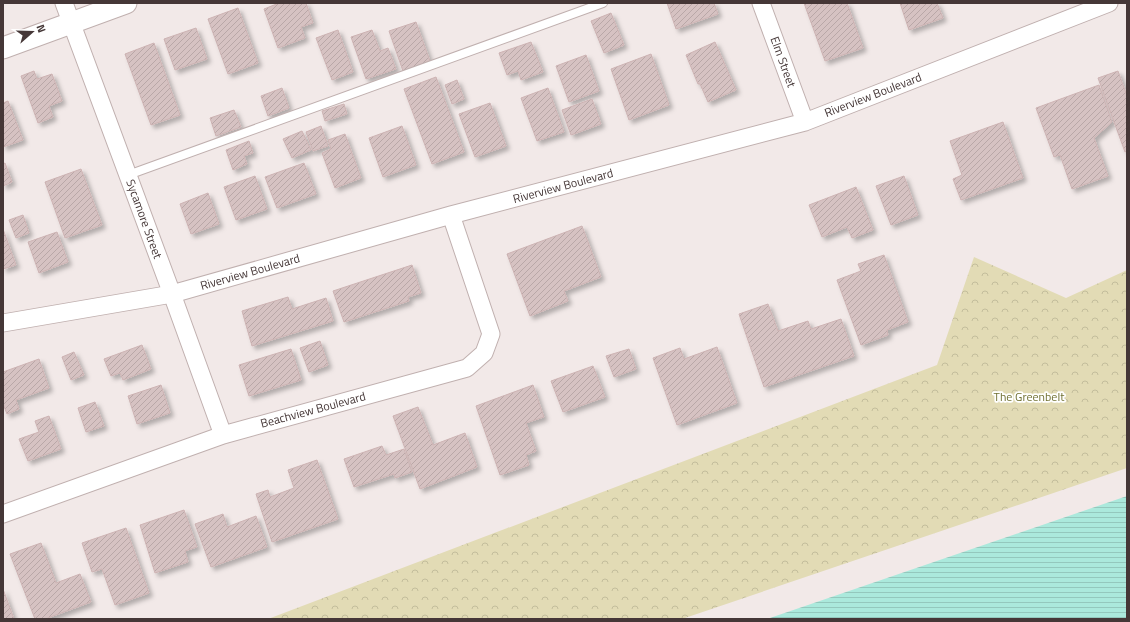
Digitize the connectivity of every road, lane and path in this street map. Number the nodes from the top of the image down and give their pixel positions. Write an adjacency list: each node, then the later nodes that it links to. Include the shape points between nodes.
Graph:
1 (64, 3): 6 (street, Sycamore Street)
2 (126, 3): 6 (street)
3 (603, 3): 9 (lane)
4 (761, 3): 8 (street, Elm Street)
5 (1109, 3): 8 (street, Riverview Boulevard)
6 (72, 23): 7 (street); 9 (street, Sycamore Street)
7 (3, 48)
8 (805, 122): 10 (street, Riverview Boulevard)
9 (128, 174): 11 (street, Sycamore Street)
10 (451, 215): 11 (street, Riverview Boulevard); 13 (street, Beachview Boulevard, via 491,334 484,353 467,368)
11 (172, 294): 12 (street, Riverview Boulevard); 13 (street, Sycamore Street)
12 (3, 323)
13 (223, 435): 14 (street, Beachview Boulevard)
14 (3, 514)

